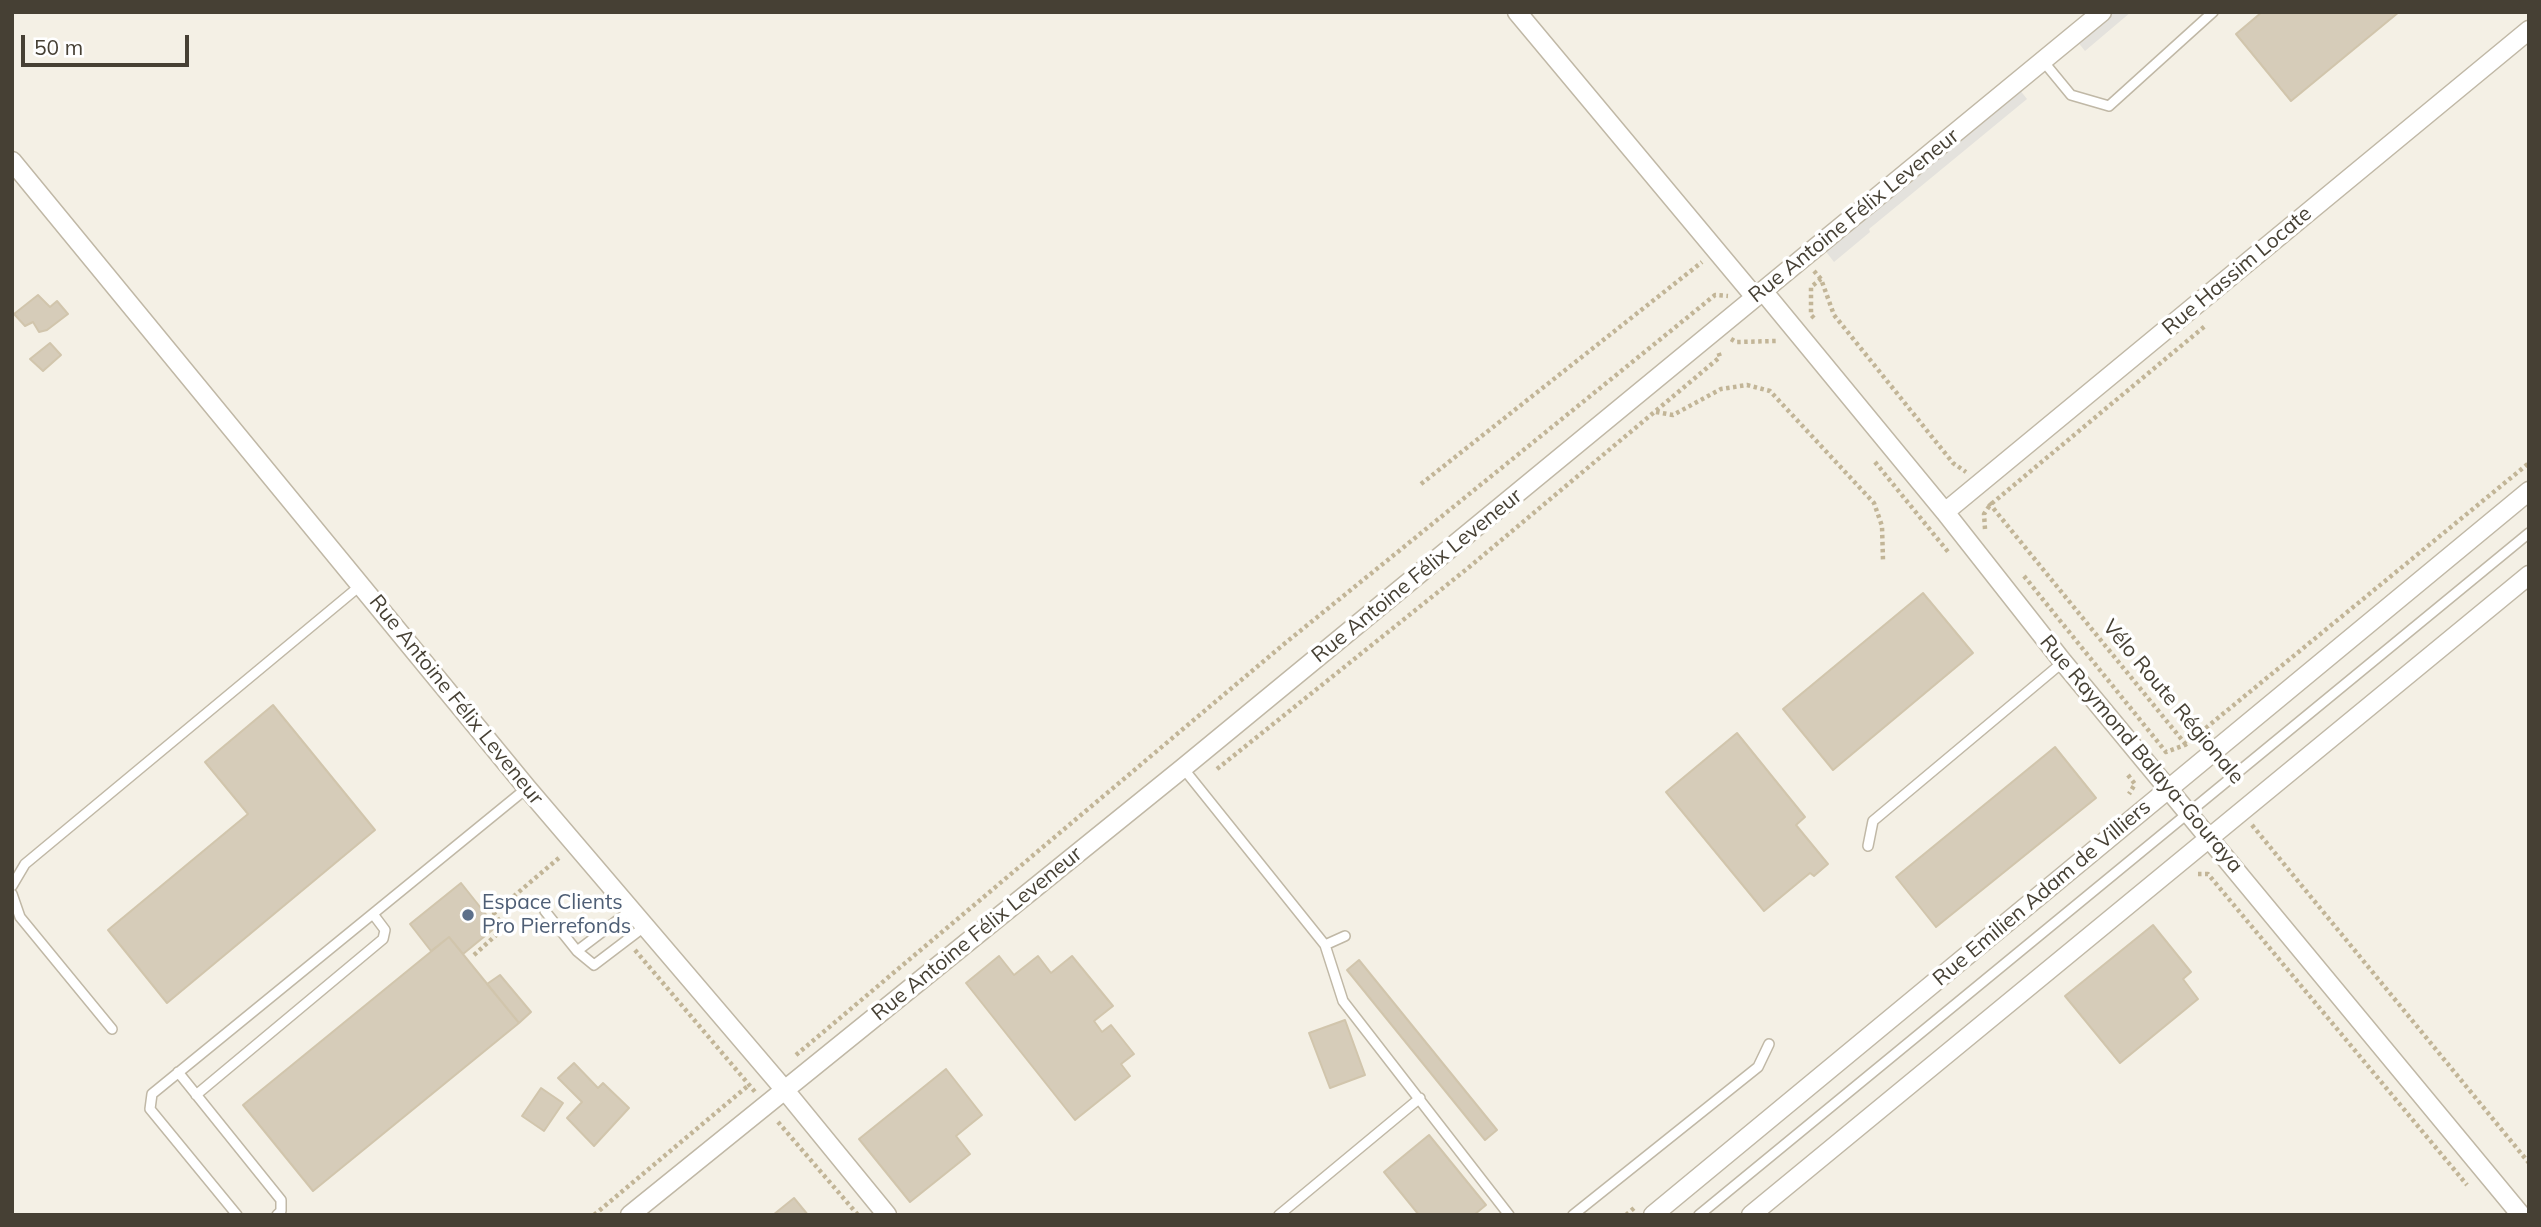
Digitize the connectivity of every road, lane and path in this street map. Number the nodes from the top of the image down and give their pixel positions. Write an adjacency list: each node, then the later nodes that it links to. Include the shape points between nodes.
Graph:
1 (1517, 12): 7 (street, Rue Raymond Balaya-Gouraya)
2 (2102, 12): 5 (street, Rue Antoine Félix Leveneur)
3 (2213, 12): 5 (lane, via 2109,106 2071,95)
4 (2529, 30): 21 (street, Rue Hassim Locate)
5 (2043, 61): 8 (street, Rue Antoine Félix Leveneur)
6 (12, 161): 31 (street, Rue Antoine Félix Leveneur)
7 (1716, 251): 10 (street, Rue Raymond Balaya-Gouraya); 20 (path)
8 (1804, 258): 9 (path, Vélo Route Régionale); 10 (street, Rue Antoine Félix Leveneur)
9 (1821, 279): 11 (path, via 1811,287 1811,314); 18 (path, Vélo Route Régionale, via 1834,315)
10 (1759, 294): 13 (street, Rue Antoine Félix Leveneur); 24 (street, Rue Raymond Balaya-Gouraya); 61 (path, via 1715,295 1284,644 797,1051)
11 (1819, 325)
12 (1784, 350): 14 (path, via 1776,340 1736,342 1729,338 1718,352 1720,357)
13 (1639, 393): 14 (path); 36 (street, Rue Antoine Félix Leveneur)
14 (1656, 412): 27 (path, via 1673,415 1721,389 1747,384 1770,391 1874,503 1882,526); 37 (path)
15 (1869, 454): 28 (path)
16 (1975, 462): 18 (path)
17 (2529, 463): 33 (path)
18 (1964, 471): 19 (path); 21 (path, Vélo Route Régionale)
19 (1952, 477)
20 (1422, 484)
21 (1980, 484): 23 (path, Vélo Route Régionale); 24 (street, Rue Hassim Locate)
22 (2529, 491): 34 (street, Rue Emilien Adam de Villiers)
23 (1990, 505): 26 (path, via 1983,527); 33 (path, Vélo Route Régionale)
24 (1945, 512): 32 (street, Rue Raymond Balaya-Gouraya)
25 (2529, 533): 42 (lane)
26 (1992, 537)
27 (1883, 560)
28 (1955, 561)
29 (2018, 569): 33 (path, via 2166,751)
30 (2529, 575): 41 (street)
31 (361, 585): 38 (street, Rue Antoine Félix Leveneur); 47 (lane, via 25,864)
32 (2063, 662): 39 (street, Rue Raymond Balaya-Gouraya); 44 (lane, via 1873,821)
33 (2185, 745): 34 (path, Vélo Route Régionale)
34 (2202, 758): 39 (street, Rue Emilien Adam de Villiers)
35 (2121, 767): 40 (path, via 2135,784)
36 (1184, 768): 37 (lane); 61 (street, Rue Antoine Félix Leveneur)
37 (1197, 784): 54 (lane)
38 (527, 788): 49 (street, Rue Antoine Félix Leveneur); 51 (lane)
39 (2168, 790): 42 (street, Rue Raymond Balaya-Gouraya); 76 (street, Rue Emilien Adam de Villiers)
40 (2125, 801)
41 (2243, 809): 43 (street); 65 (path, Vélo Route Régionale, via 2255,830)
42 (2188, 812): 43 (street, Rue Raymond Balaya-Gouraya); 77 (lane)
43 (2211, 838): 78 (street); 79 (street, Rue Raymond Balaya-Gouraya)
44 (1868, 846)
45 (560, 857): 56 (path, via 494,913 503,928)
46 (2190, 881): 66 (path, via 2199,873 2207,874)
47 (12, 886)
48 (12, 894): 57 (lane, via 20,917)
49 (631, 910): 52 (street, Rue Antoine Félix Leveneur); 55 (lane)
50 (545, 911): 55 (lane)
51 (373, 914): 59 (lane); 62 (lane, via 385,930 383,939)
52 (644, 927): 55 (lane, via 594,965); 61 (street, Rue Antoine Félix Leveneur)
53 (1345, 936): 54 (lane)
54 (1325, 945): 63 (lane, via 1343,1001)
55 (577, 950)
56 (474, 955)
57 (112, 1030)
58 (1769, 1044): 75 (lane, via 1758,1067)
59 (178, 1072): 62 (lane); 67 (lane, via 152,1094 150,1109)
60 (749, 1084): 69 (path)
61 (785, 1089): 70 (street); 72 (street)
62 (196, 1095): 68 (lane, via 281,1200)
63 (1420, 1098): 73 (lane); 74 (lane)
64 (769, 1129): 71 (path, via 780,1120)
65 (2529, 1163)
66 (2474, 1194)
67 (237, 1215)
68 (277, 1215)
69 (594, 1215)
70 (630, 1215)
71 (858, 1215)
72 (887, 1215)
73 (1279, 1215)
74 (1509, 1215)
75 (1573, 1215)
76 (1653, 1215)
77 (1699, 1215)
78 (1751, 1215)
79 (2521, 1215)

